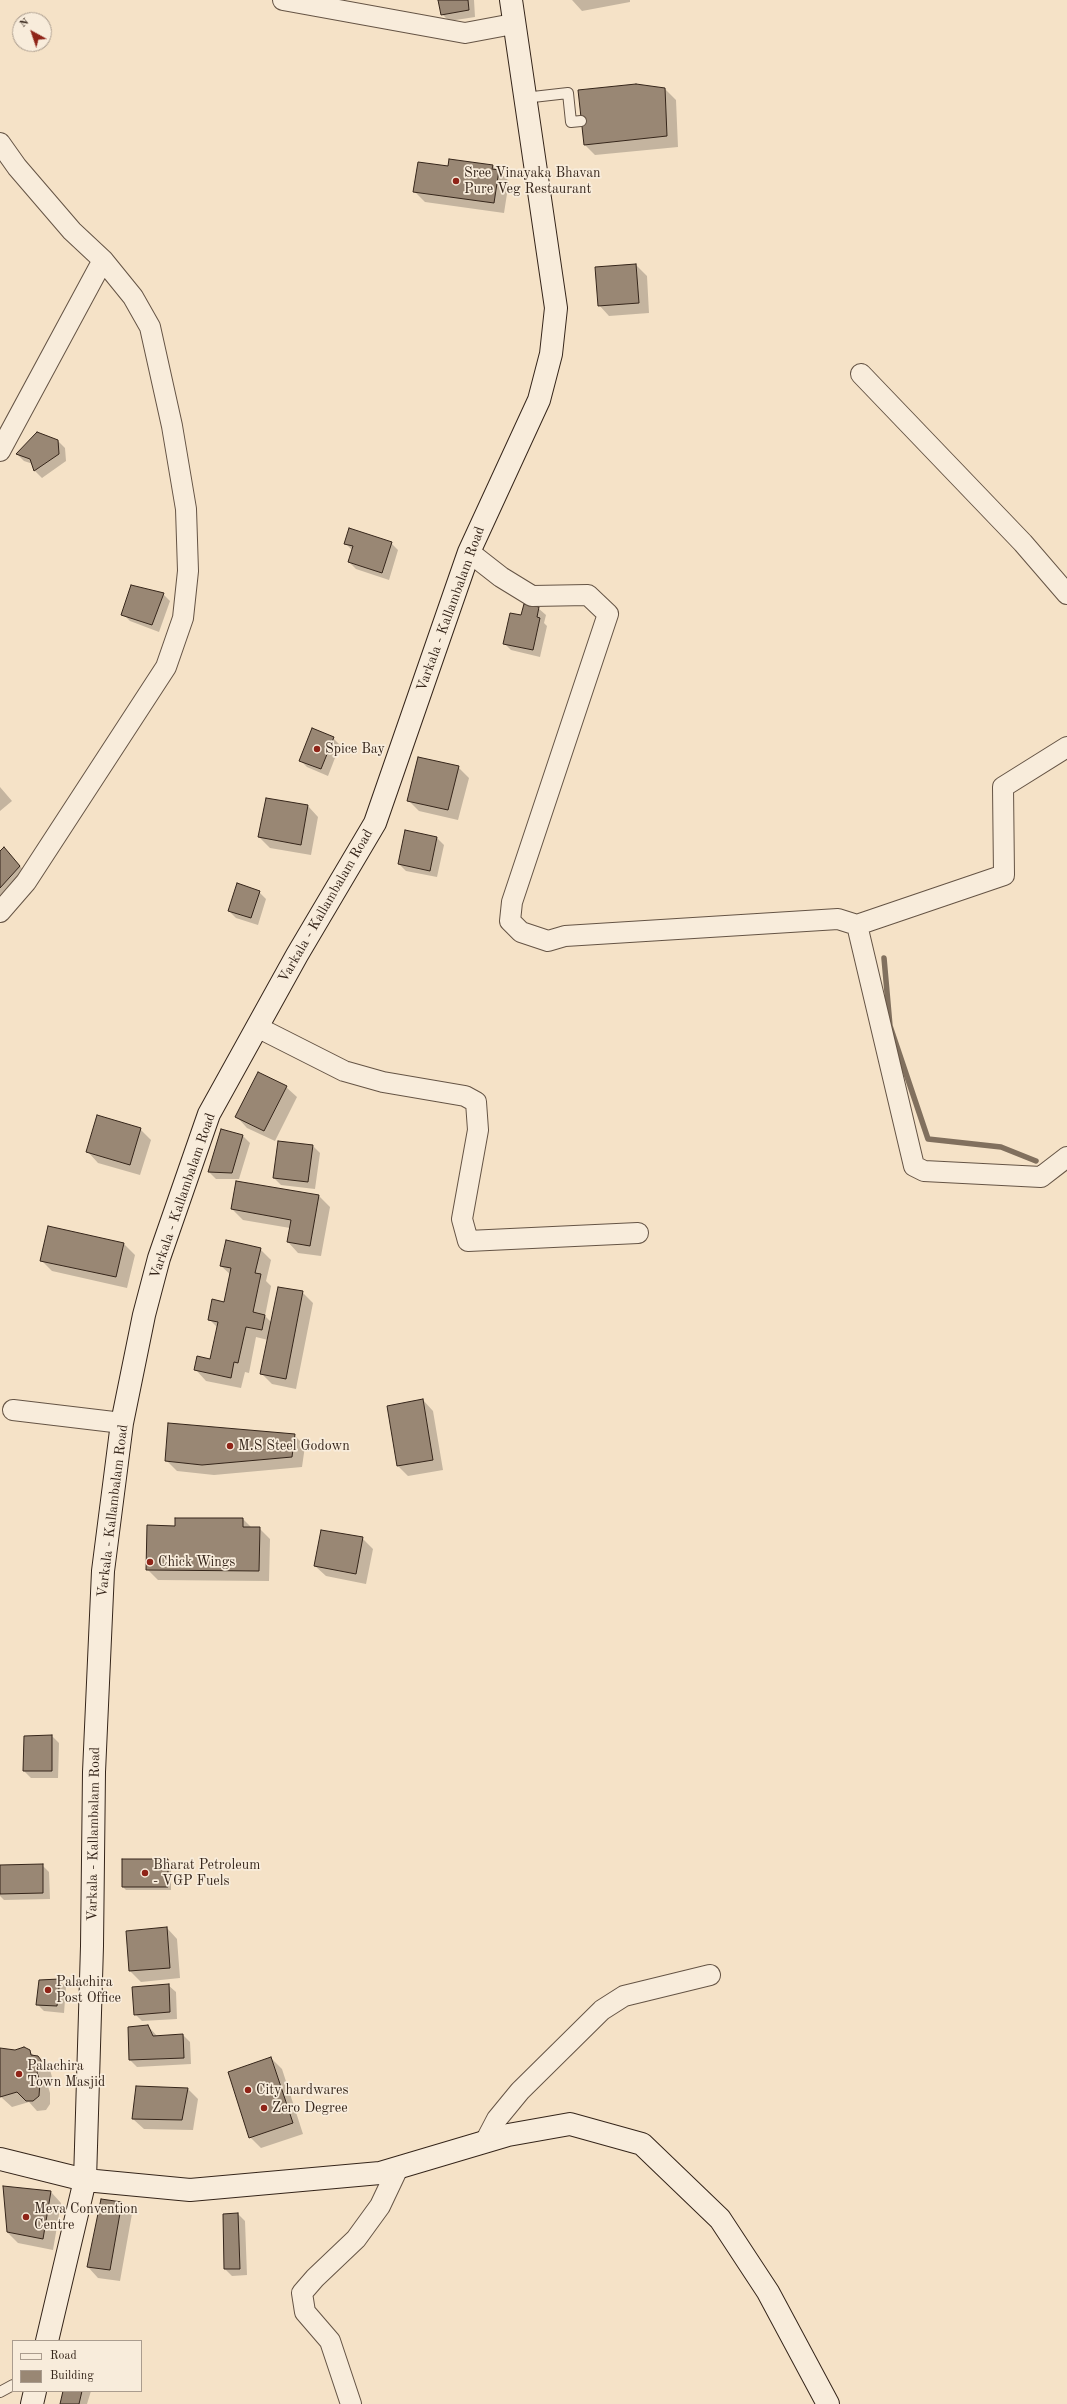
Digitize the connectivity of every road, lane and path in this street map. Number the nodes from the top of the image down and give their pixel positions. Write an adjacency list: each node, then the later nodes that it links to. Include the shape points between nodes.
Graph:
1 (284, 0): 3 (street, via 464,33)
2 (511, 0): 3 (main road, Varkala - Kallambalam Road)
3 (513, 24): 4 (main road, Varkala - Kallambalam Road)
4 (524, 98): 5 (lane, via 568,93 571,122); 10 (main road, Varkala - Kallambalam Road, via 556,308 551,354 539,400)
5 (581, 121)
6 (0, 143): 7 (street, via 17,167 72,231)
7 (103, 260): 9 (street); 13 (street, via 133,298 150,327 163,380 186,509 188,571 183,618 166,667 26,882)
8 (861, 374): 11 (street, via 1023,543)
9 (0, 450)
10 (469, 552): 14 (street, via 500,577 532,596 588,595 608,614 512,902 510,921 521,932 548,941 565,936 838,919); 15 (main road, Varkala - Kallambalam Road, via 375,823)
11 (1067, 594)
12 (1067, 747): 14 (street, via 1003,787 1004,875)
13 (0, 912)
14 (857, 926): 16 (street, via 914,1166 924,1171 1041,1178)
15 (257, 1027): 17 (street, via 344,1071 384,1082 465,1096 476,1102 478,1130 462,1219 468,1241); 19 (main road, Varkala - Kallambalam Road, via 209,1114 159,1258 144,1315)
16 (1067, 1156)
17 (638, 1233)
18 (13, 1410): 19 (street)
19 (122, 1423): 24 (main road, Varkala - Kallambalam Road, via 103,1571 94,1772)
20 (710, 1975): 21 (street, via 624,1996 602,2010 520,2091 497,2119)
21 (485, 2142): 23 (main road); 31 (main road, via 508,2135 570,2124 642,2144 720,2219 768,2292)
22 (0, 2159): 24 (main road)
23 (398, 2168): 24 (main road, via 380,2173 190,2190); 30 (street, via 380,2206 356,2239 302,2293 305,2312 330,2341)
24 (85, 2180): 25 (main road, Varkala - Kallambalam Road)
25 (47, 2340)
26 (12, 2386): 27 (lane)
27 (0, 2392)
28 (35, 2392): 29 (main road)
29 (32, 2404)
30 (351, 2404)
31 (828, 2404)

